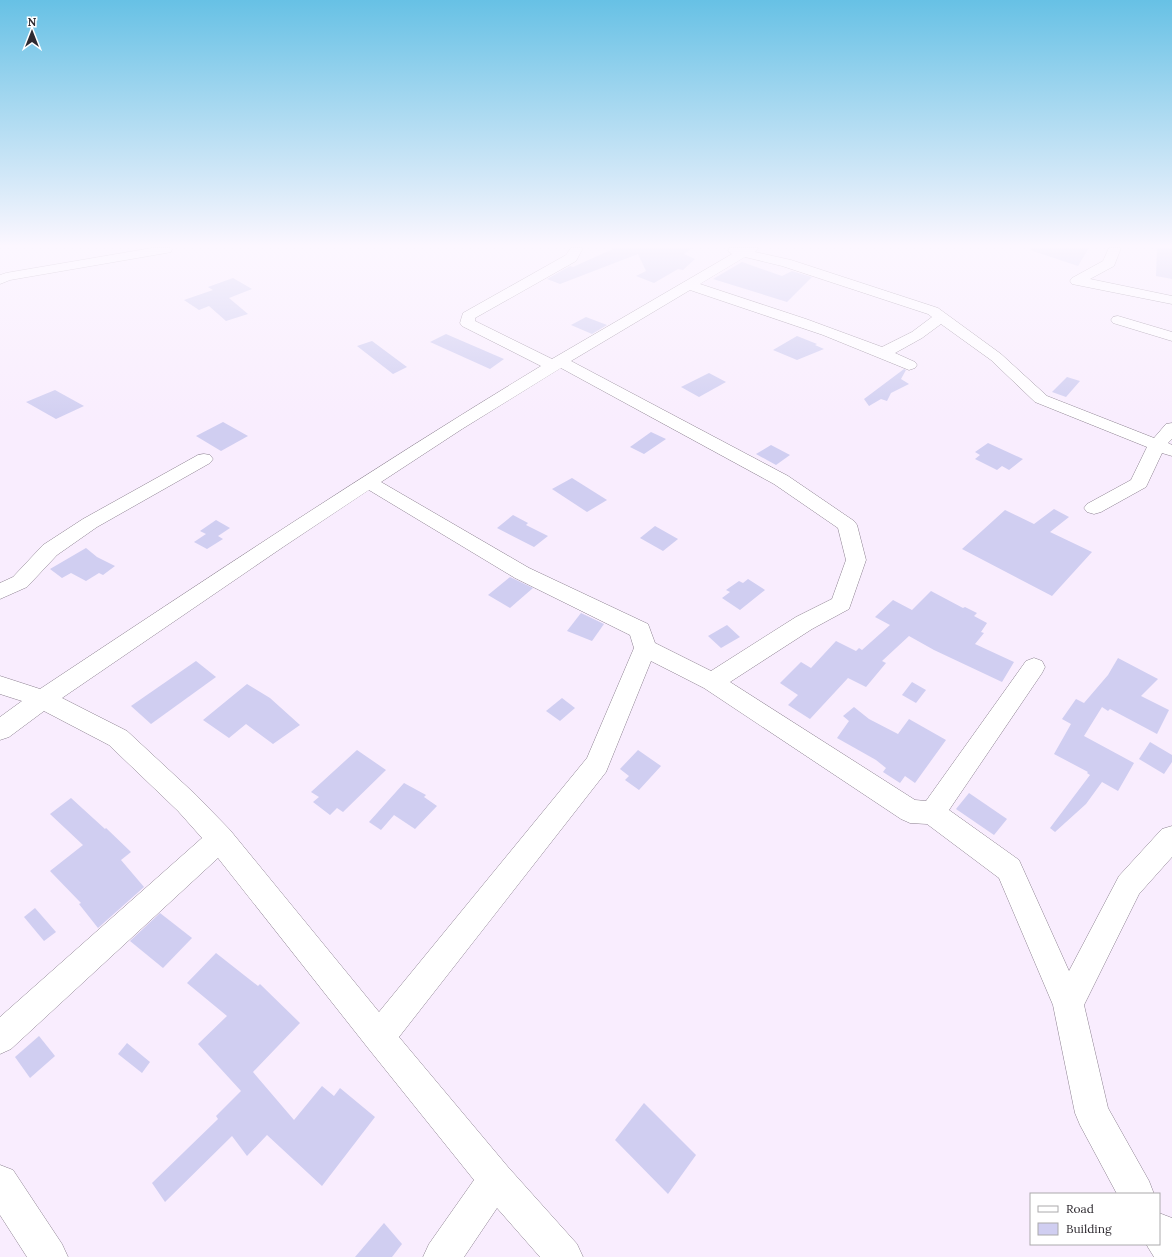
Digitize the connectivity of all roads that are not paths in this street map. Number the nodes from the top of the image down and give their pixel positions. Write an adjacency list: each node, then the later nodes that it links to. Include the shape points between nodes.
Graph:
1 (485, 307): 9 (street, via 468,316 467,323)
2 (653, 307): 9 (street)
3 (754, 307): 8 (street)
4 (917, 307): 5 (street)
5 (941, 317): 8 (street, via 917,335); 12 (street, via 996,357 1041,399)
6 (1118, 320): 7 (street)
7 (1172, 337)
8 (883, 353): 10 (street)
9 (556, 363): 14 (street); 19 (street, via 781,480 847,525 856,560 841,604 804,623)
10 (909, 365)
11 (1172, 428): 12 (street)
12 (1164, 448): 15 (street, via 1139,483)
13 (204, 459): 16 (street, via 90,523 50,550 20,582)
14 (368, 482): 17 (street, via 522,573 640,630); 21 (street)
15 (1094, 508)
16 (0, 592)
17 (645, 648): 19 (street); 27 (street, via 596,764)
18 (1034, 667): 23 (street)
19 (712, 682): 23 (street, via 910,811)
20 (0, 685): 21 (street)
21 (43, 699): 22 (street); 24 (street, via 118,738 188,803)
22 (0, 730)
23 (932, 813): 26 (street, via 1009,869)
24 (220, 838): 27 (street); 28 (street)
25 (1172, 838): 26 (street, via 1129,885)
26 (1068, 1004): 31 (street, via 1092,1113)
27 (379, 1037): 29 (street)
28 (0, 1038)
29 (496, 1179): 35 (street); 36 (street)
30 (0, 1183): 34 (street)
31 (1135, 1193)
32 (1160, 1233): 33 (street)
33 (1172, 1251)
34 (49, 1257)
35 (442, 1257)
36 (564, 1257)

